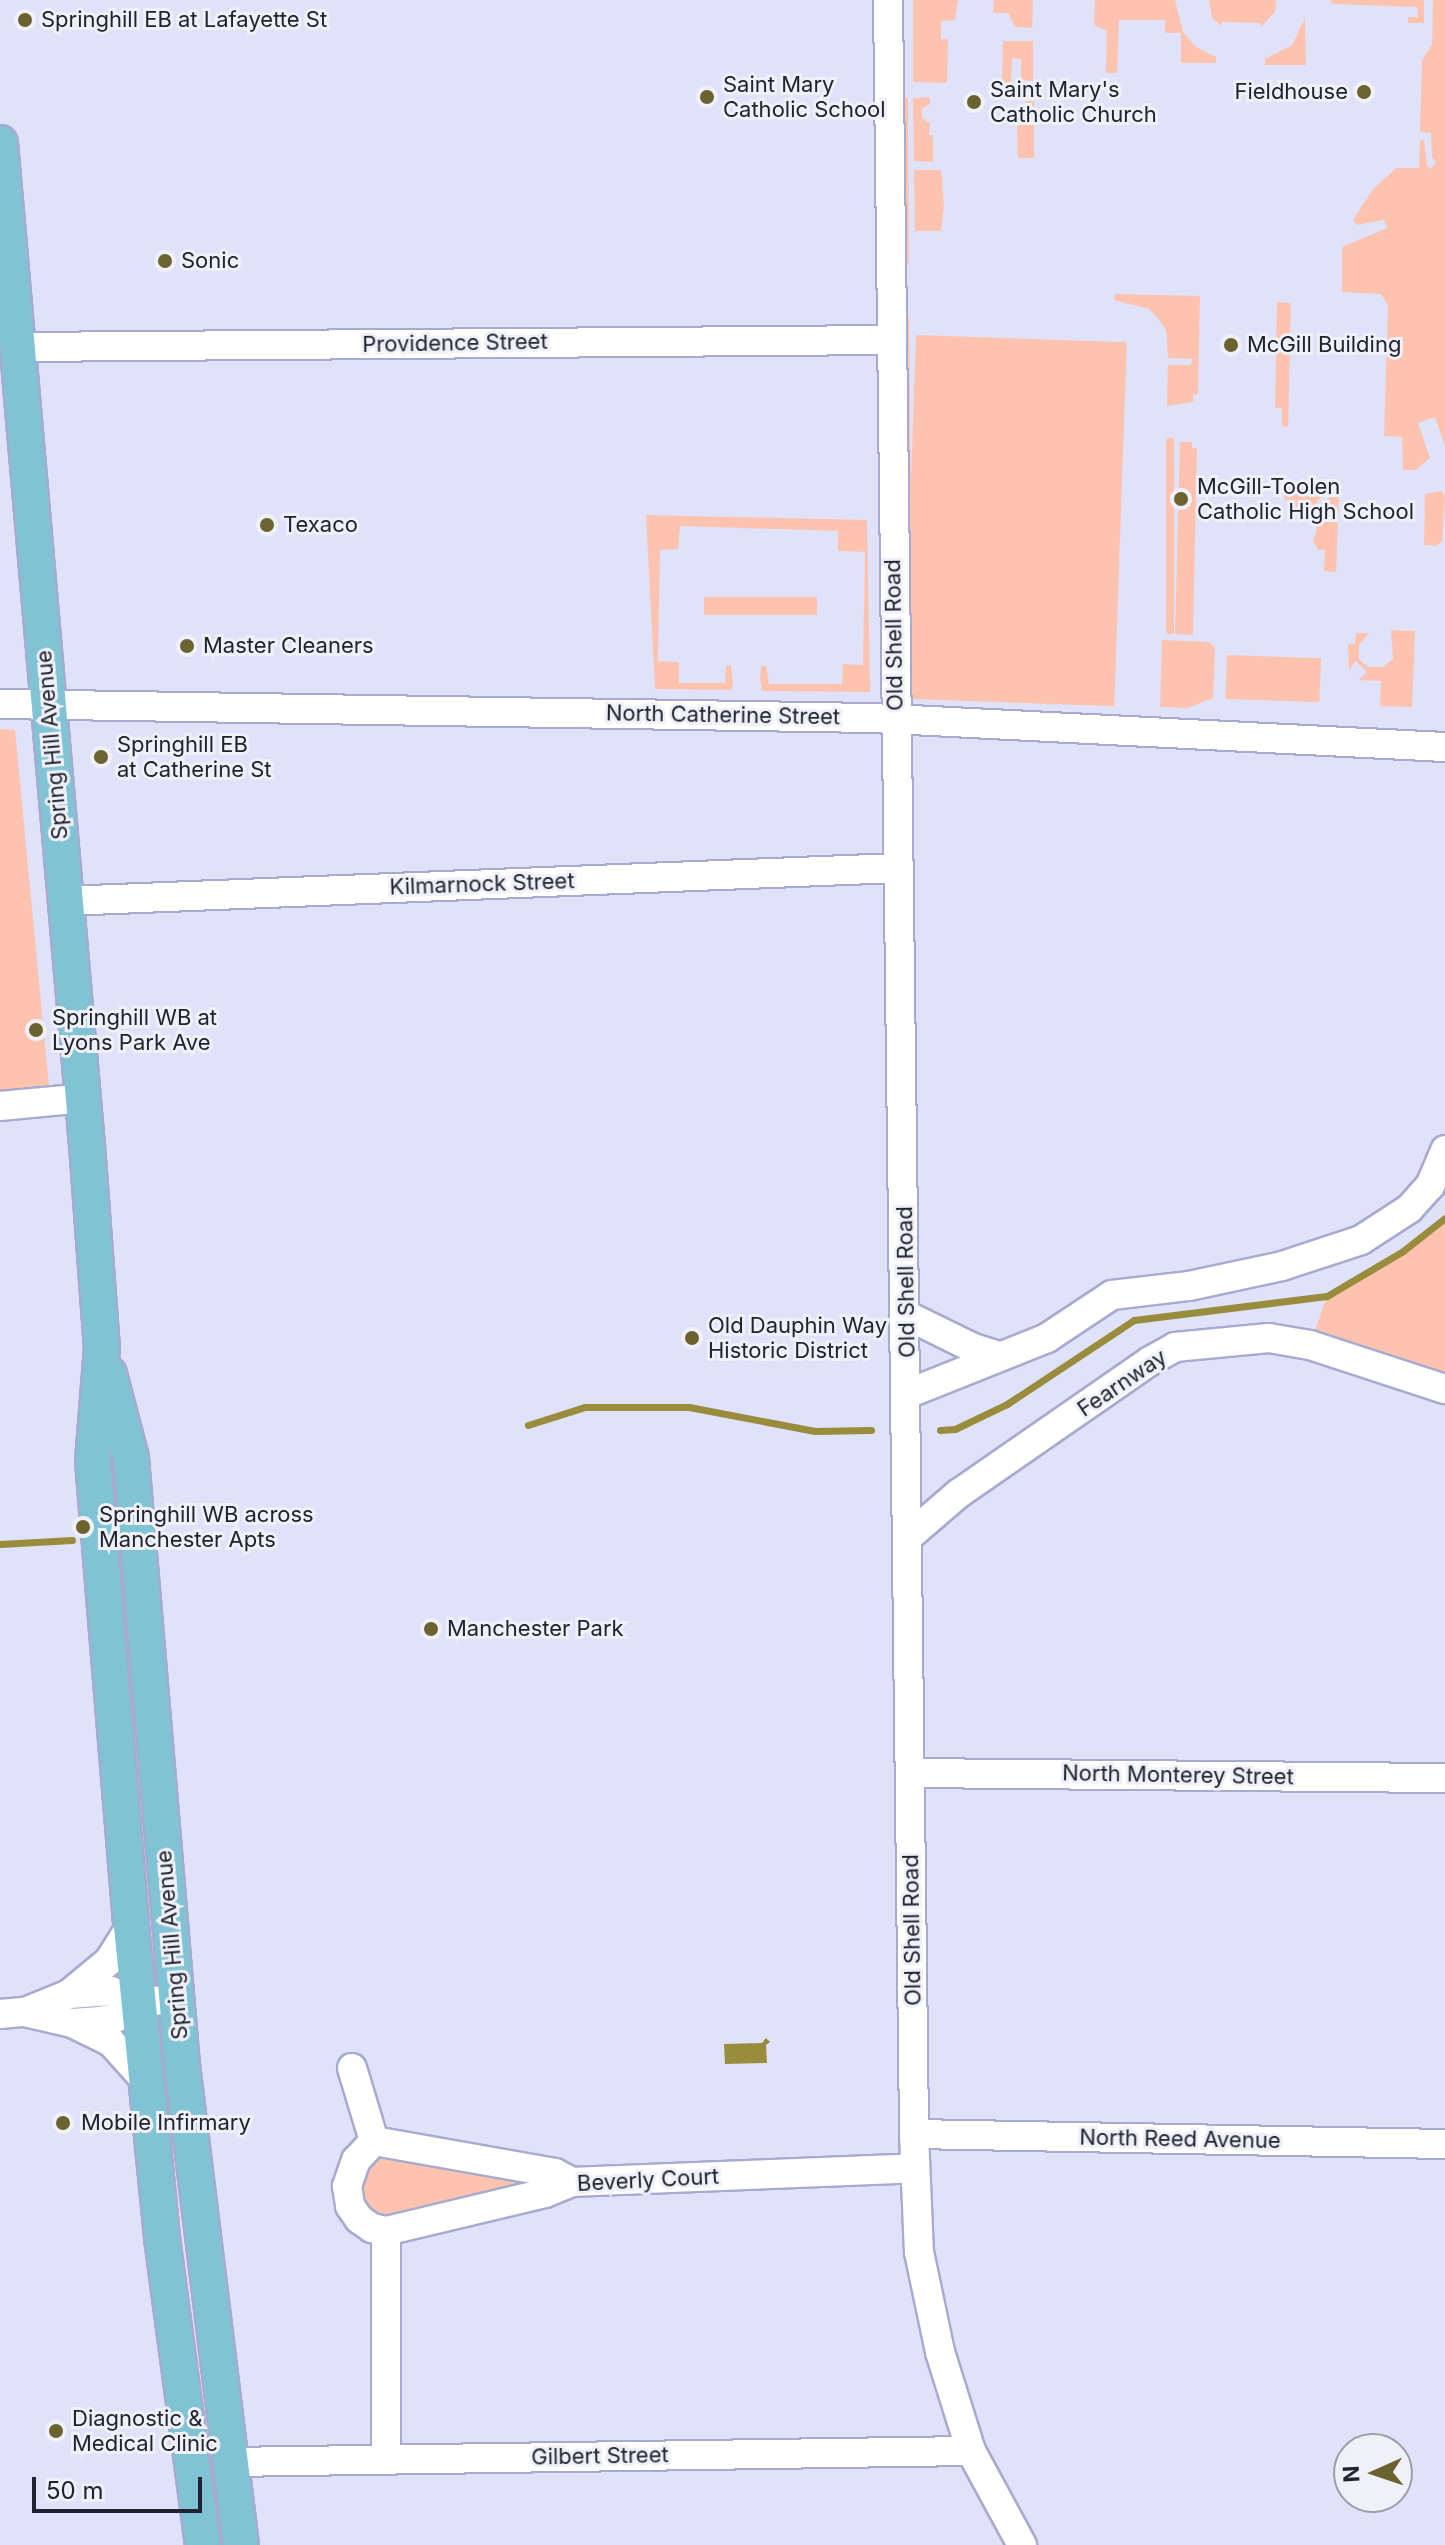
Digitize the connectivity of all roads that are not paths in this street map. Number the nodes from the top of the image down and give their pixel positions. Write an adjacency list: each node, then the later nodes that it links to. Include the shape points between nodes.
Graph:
1 (888, 0): 3 (street, Old Shell Road)
2 (0, 143): 4 (main road, Spring Hill Avenue)
3 (891, 340): 4 (street, Providence Street); 7 (street, Old Shell Road)
4 (19, 347): 6 (main road, Spring Hill Avenue)
5 (0, 704): 6 (street, North Catherine Street)
6 (49, 705): 7 (street, North Catherine Street); 10 (main road, Spring Hill Avenue)
7 (895, 721): 8 (street, North Catherine Street); 9 (street, Old Shell Road)
8 (1445, 747)
9 (898, 868): 10 (street, Kilmarnock Street); 14 (street, Old Shell Road)
10 (65, 901): 11 (main road, Spring Hill Avenue)
11 (84, 1098): 12 (street); 15 (main road, Spring Hill Avenue)
12 (0, 1106)
13 (1445, 1150): 16 (street, via 1430,1186 1409,1209 1361,1240 1282,1266 1189,1286 1112,1295 1047,1338)
14 (906, 1315): 16 (street); 18 (street, Old Shell Road)
15 (102, 1347): 24 (main road, Spring Hill Avenue, via 93,1461); 26 (main road, Spring Hill Avenue, via 131,1458)
16 (996, 1355): 18 (street)
17 (1445, 1389): 20 (street, Fearnway, via 1310,1345 1269,1338 1175,1347)
18 (907, 1394): 19 (street, Old Shell Road)
19 (908, 1481): 20 (street); 21 (street, Old Shell Road)
20 (958, 1494): 21 (street, Fearnway)
21 (908, 1537): 22 (street, Old Shell Road)
22 (910, 1773): 23 (street, North Monterey Street); 32 (street, Old Shell Road)
23 (1445, 1778)
24 (131, 1926): 25 (street, via 109,1961); 27 (main road, Spring Hill Avenue)
25 (69, 1994): 27 (street, via 111,1991); 28 (street)
26 (177, 1999): 27 (street); 40 (main road, Spring Hill Avenue)
27 (138, 2002): 29 (street, via 116,2018); 31 (main road, Spring Hill Avenue)
28 (12, 2013): 29 (street)
29 (72, 2023): 31 (street, via 111,2042)
30 (352, 2068): 33 (street)
31 (145, 2080): 41 (main road, Spring Hill Avenue)
32 (914, 2134): 34 (street, North Reed Avenue); 35 (street, Old Shell Road)
33 (374, 2141): 36 (street, via 555,2173); 37 (street, via 356,2160 347,2186 350,2206 359,2219)
34 (1445, 2144)
35 (915, 2168): 36 (street, Beverly Court); 38 (street, Old Shell Road, via 919,2252 940,2352)
36 (572, 2182): 37 (street, Beverly Court)
37 (386, 2231): 39 (street)
38 (971, 2451): 39 (street, Gilbert Street); 43 (street, Old Shell Road)
39 (386, 2458): 40 (street, Gilbert Street)
40 (228, 2462): 42 (main road, Spring Hill Avenue)
41 (203, 2545)
42 (241, 2545)
43 (1022, 2545)

